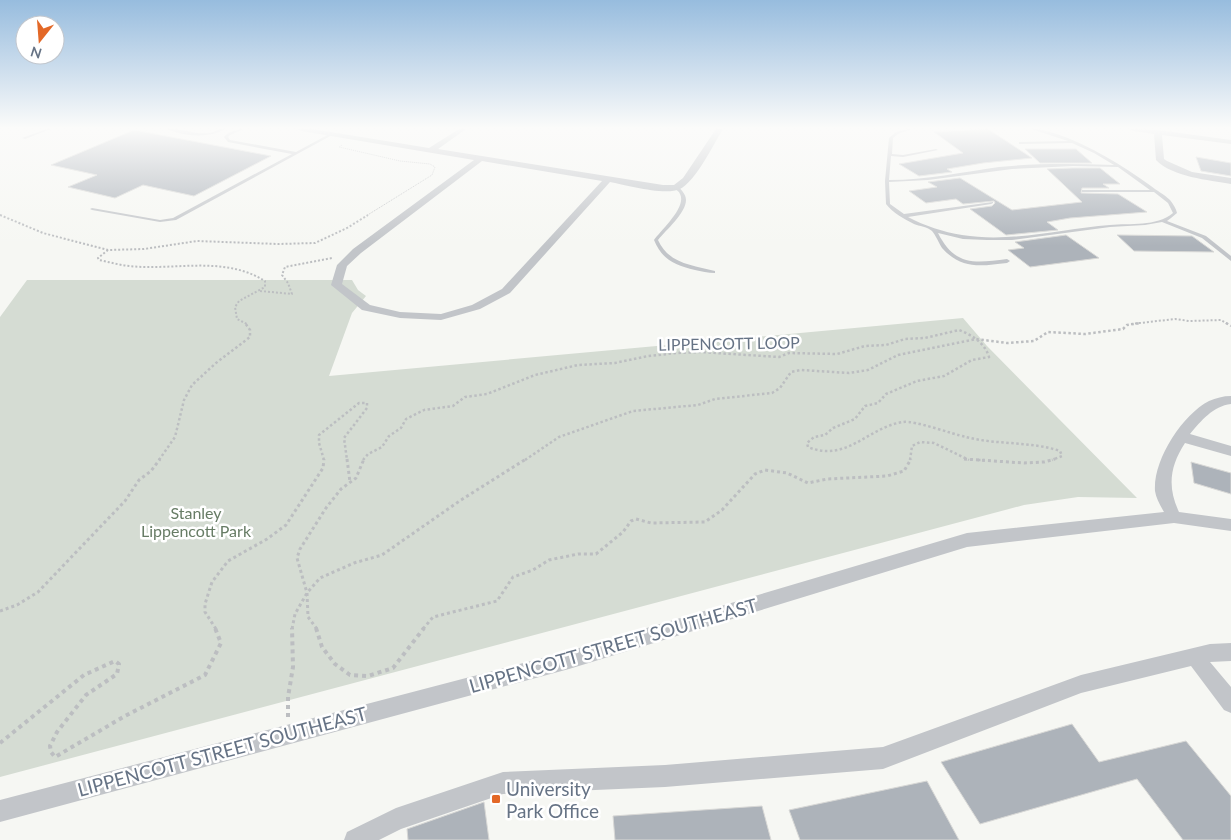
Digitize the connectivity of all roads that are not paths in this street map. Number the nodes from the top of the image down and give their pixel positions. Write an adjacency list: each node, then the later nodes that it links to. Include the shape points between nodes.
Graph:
1 (268, 168): 16 (lane, via 174,219 160,222)
2 (467, 168): 9 (street, via 357,251 342,265 336,285 366,308 400,315 441,317 476,306 506,291)
3 (543, 168): 9 (street)
4 (693, 168): 12 (street, via 686,180)
5 (888, 168): 10 (lane)
6 (1007, 168): 10 (lane, via 924,181)
7 (1123, 168): 14 (lane)
8 (1176, 168): 11 (street, via 1190,174)
9 (608, 179): 12 (street, via 650,187)
10 (887, 181): 17 (lane, via 888,204)
11 (1231, 181)
12 (676, 187): 22 (lane, via 685,197 683,207 656,240 658,249 667,258 684,266)
13 (1084, 191): 14 (lane)
14 (1155, 191): 18 (lane, via 1174,207 1175,213)
15 (991, 203): 17 (lane)
16 (92, 208)
17 (903, 216): 19 (lane)
18 (1163, 221): 19 (lane, via 1013,239 965,237); 20 (lane, via 1204,237)
19 (934, 230): 21 (lane, via 943,246 964,261 978,264)
20 (1231, 259)
21 (1007, 262)
22 (713, 272)
23 (1231, 400): 24 (street, via 1210,406)
24 (1182, 437): 25 (street); 26 (street, via 1173,449 1162,490)
25 (1231, 451)
26 (1174, 517): 27 (street, LIPPENCOTT STREET SOUTHEAST); 31 (street, LIPPENCOTT STREET SOUTHEAST, via 967,540 569,660)
27 (1231, 525)
28 (1231, 652): 29 (street)
29 (1195, 656): 30 (street); 32 (street, via 1081,684 883,758 665,776 503,783 396,819)
30 (1231, 703)
31 (0, 811)
32 (355, 840)

